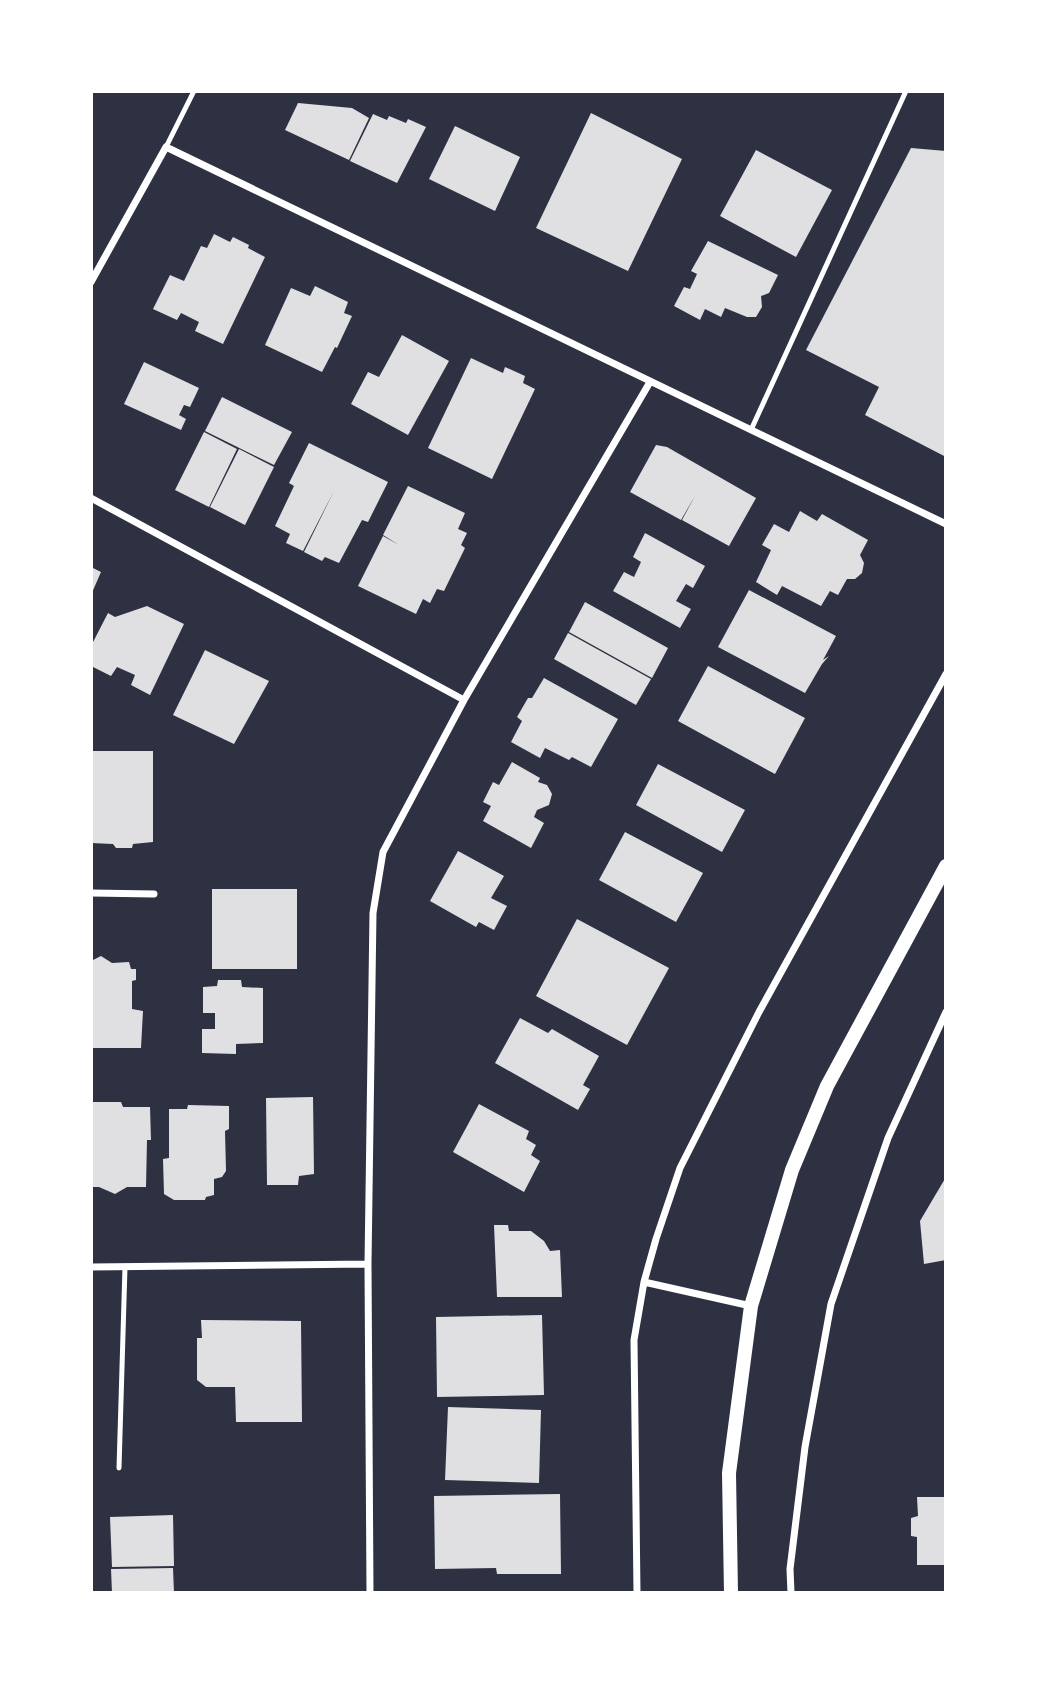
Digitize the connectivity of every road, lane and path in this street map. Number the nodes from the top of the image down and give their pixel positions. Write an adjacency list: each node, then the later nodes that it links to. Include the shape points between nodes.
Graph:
1 (194, 91): 3 (lane)
2 (906, 91): 6 (lane)
3 (166, 147): 4 (street); 5 (street)
4 (91, 282)
5 (650, 382): 6 (street); 10 (street)
6 (751, 430): 8 (street)
7 (91, 498): 10 (street)
8 (946, 524)
9 (946, 674): 18 (street, via 759,1012 680,1168)
10 (464, 700): 15 (street, via 383,852 373,912)
11 (946, 866): 19 (main road, via 827,1086 793,1170)
12 (91, 894): 13 (street)
13 (155, 894)
14 (946, 1012): 24 (street, via 888,1138 831,1304 804,1447)
15 (368, 1264): 17 (street); 21 (street)
16 (91, 1267): 17 (street)
17 (125, 1267): 20 (lane)
18 (644, 1282): 19 (street); 22 (street, via 634,1340)
19 (751, 1306): 23 (main road, via 729,1473)
20 (119, 1468)
21 (370, 1593)
22 (637, 1593)
23 (731, 1593)
24 (791, 1593)

